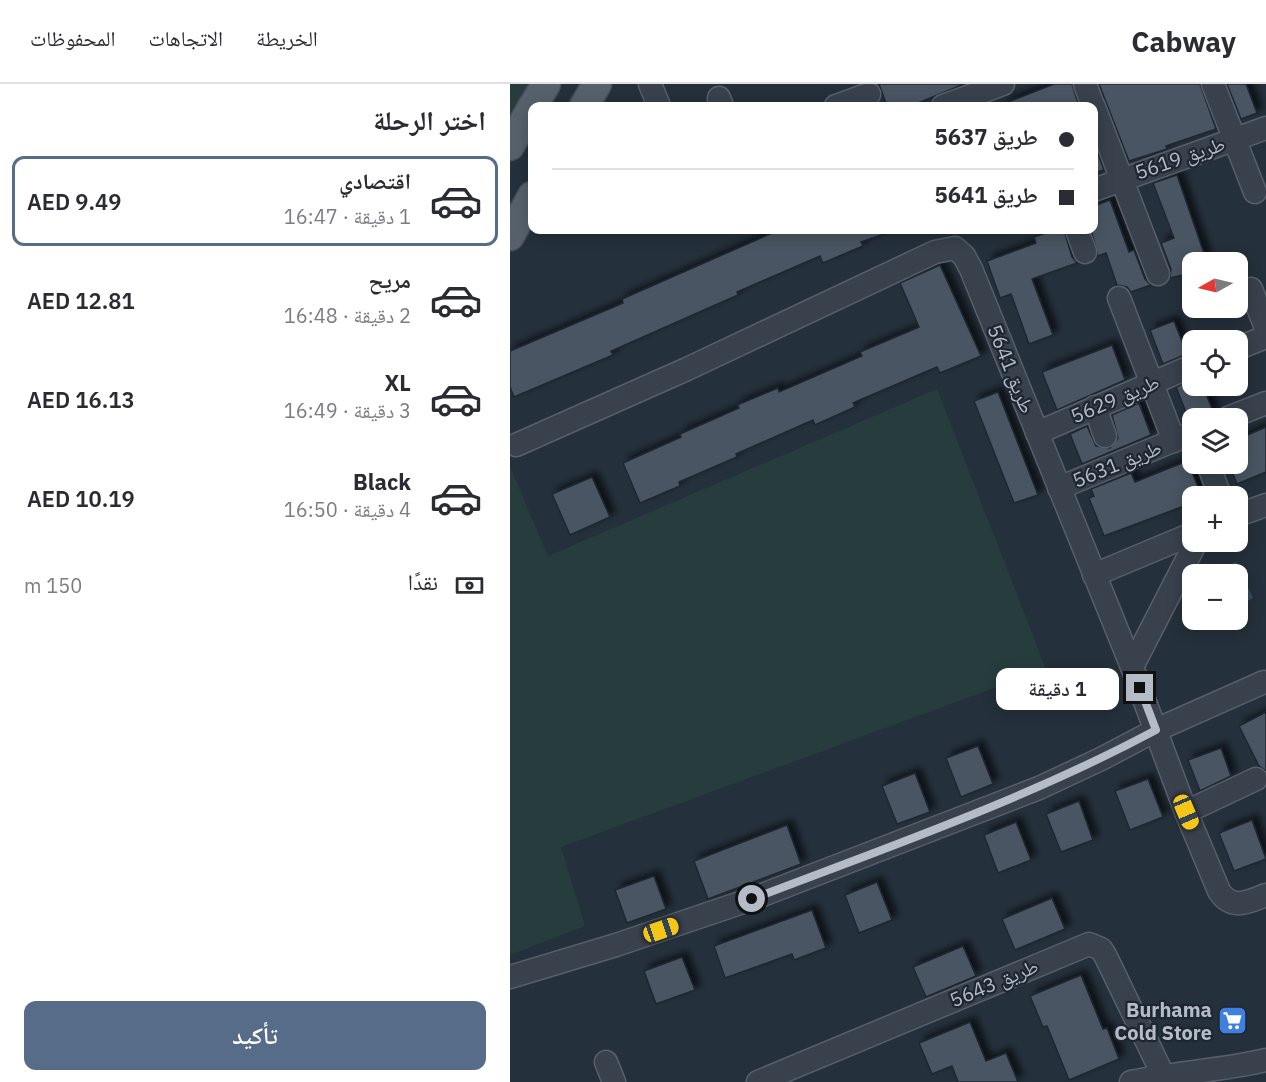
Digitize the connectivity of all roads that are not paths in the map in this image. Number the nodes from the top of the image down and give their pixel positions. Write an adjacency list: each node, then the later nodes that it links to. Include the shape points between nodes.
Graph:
1 (546, 84): 9 (main road)
2 (597, 84): 10 (main road)
3 (650, 84): 11 (street)
4 (1003, 84): 8 (street)
5 (1085, 84): 14 (street)
6 (1213, 84): 18 (street)
7 (870, 95): 12 (street)
8 (975, 95): 13 (street)
9 (536, 102)
10 (586, 102)
11 (657, 102)
12 (848, 102)
13 (955, 102)
14 (1091, 102)
15 (528, 115): 19 (main road)
16 (1098, 120): 20 (street)
17 (1266, 128): 18 (street, طريق 5619)
18 (1234, 140): 20 (street, طريق 5619); 22 (street)
19 (510, 146)
20 (1121, 179): 21 (street, طريق 5619); 27 (street)
21 (1098, 188)
22 (1256, 192)
23 (528, 203): 25 (main road)
24 (1078, 234): 26 (street)
25 (510, 236)
26 (1085, 252)
27 (1158, 274)
28 (1251, 289): 30 (street)
29 (1119, 298): 34 (street, طريق 5631)
30 (1266, 328)
31 (1266, 337): 32 (street)
32 (1248, 344)
33 (1182, 370): 34 (street, طريق 5629)
34 (1152, 382): 36 (street, طريق 5629); 39 (street, طريق 5631)
35 (1266, 403): 37 (street)
36 (1095, 407): 38 (street, طريق 5629); 40 (street)
37 (1248, 410)
38 (1037, 433): 42 (street, طريق 5641, via 971,269 955,248 945,248); 43 (street, طريق 5641)
39 (1182, 435)
40 (1105, 436)
41 (1182, 437): 43 (street, طريق 5631)
42 (516, 445)
43 (1059, 488): 48 (street, طريق 5641)
44 (1266, 504): 45 (street)
45 (1248, 511)
46 (1182, 538): 48 (street)
47 (1191, 552): 49 (street)
48 (1094, 575): 49 (street, طريق 5641)
49 (1132, 667): 51 (street, طريق 5641)
50 (1264, 682): 51 (street)
51 (1156, 730): 53 (street, طريق 5641); 55 (street, via 1039,788 752,899)
52 (1256, 779): 53 (street)
53 (1186, 812): 54 (street, طريق 5641, via 1223,897 1241,904)
54 (1266, 895)
55 (510, 977)
56 (1266, 1060): 58 (street)
57 (1163, 1075): 58 (street); 59 (street, طريق 5643, via 1105,955 1089,944); 60 (street)
58 (1233, 1075)
59 (758, 1082)
60 (1131, 1082)

